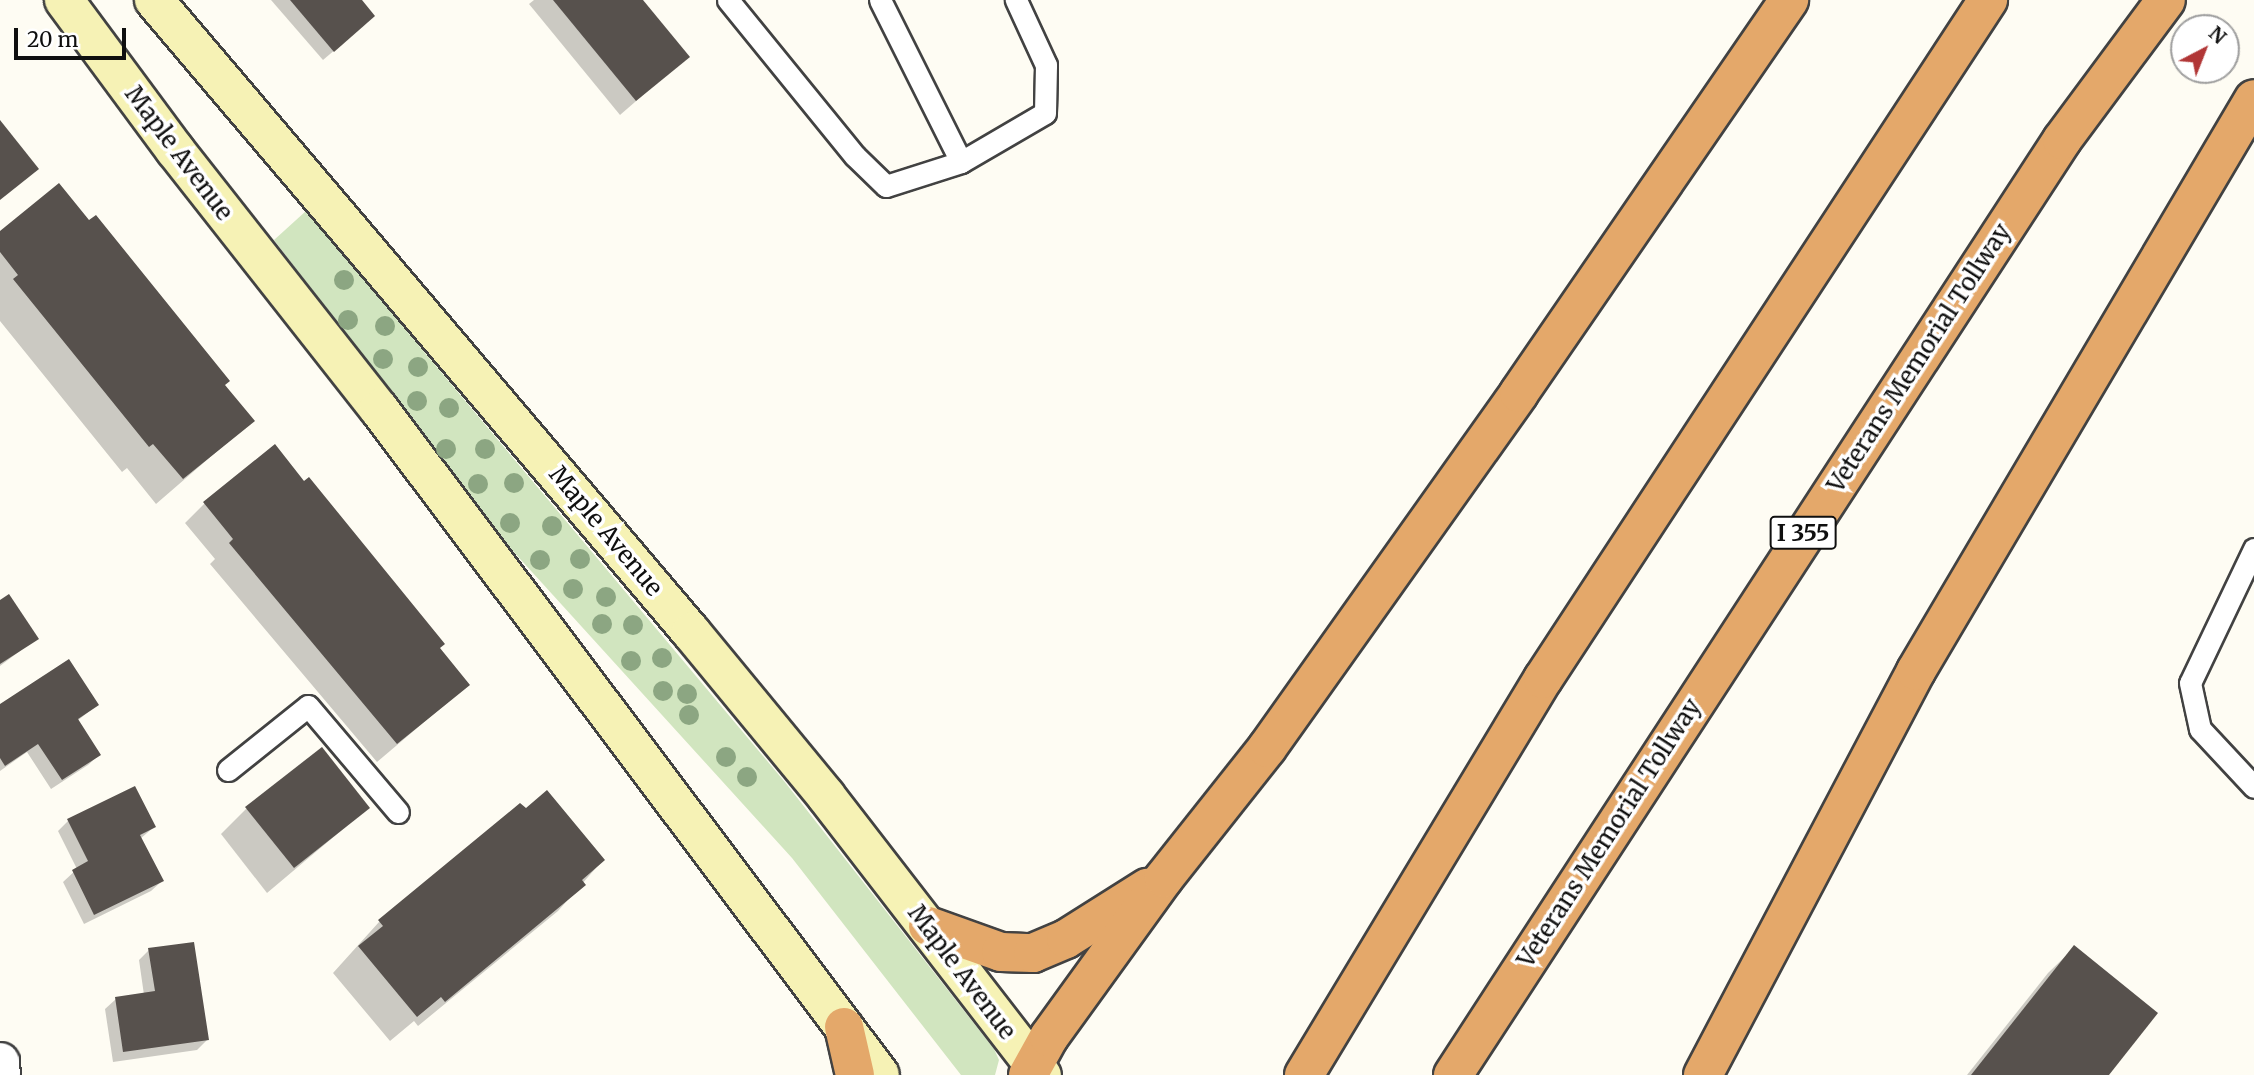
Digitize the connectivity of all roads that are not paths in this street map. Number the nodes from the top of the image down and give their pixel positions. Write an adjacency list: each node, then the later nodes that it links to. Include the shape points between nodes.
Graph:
1 (64, 0): 17 (main road, Maple Avenue)
2 (154, 0): 16 (main road, Maple Avenue, via 691,632)
3 (728, 0): 10 (lane, via 855,156 886,186)
4 (880, 0): 10 (lane)
5 (1016, 0): 10 (lane, via 1046,65 1045,113)
6 (1789, 0): 15 (highway, via 1267,748)
7 (1988, 0): 23 (highway, via 1543,679)
8 (2166, 0): 24 (highway, Veterans Memorial Tollway / I 355, via 2062,140)
9 (2254, 99): 25 (highway, via 1916,671)
10 (961, 162)
11 (2254, 549): 13 (lane, via 2190,682 2200,729)
12 (228, 770): 14 (lane, via 308,706)
13 (2250, 775)
14 (398, 812)
15 (1164, 878): 16 (highway, via 1066,939 1033,953 1001,952); 19 (highway, via 1049,1037)
16 (928, 926): 19 (main road, Maple Avenue)
17 (844, 1027): 21 (highway); 22 (main road, Maple Avenue)
18 (0, 1062): 20 (street)
19 (1035, 1072)
20 (1, 1075)
21 (855, 1075)
22 (880, 1075)
23 (1304, 1075)
24 (1453, 1075)
25 (1703, 1075)

